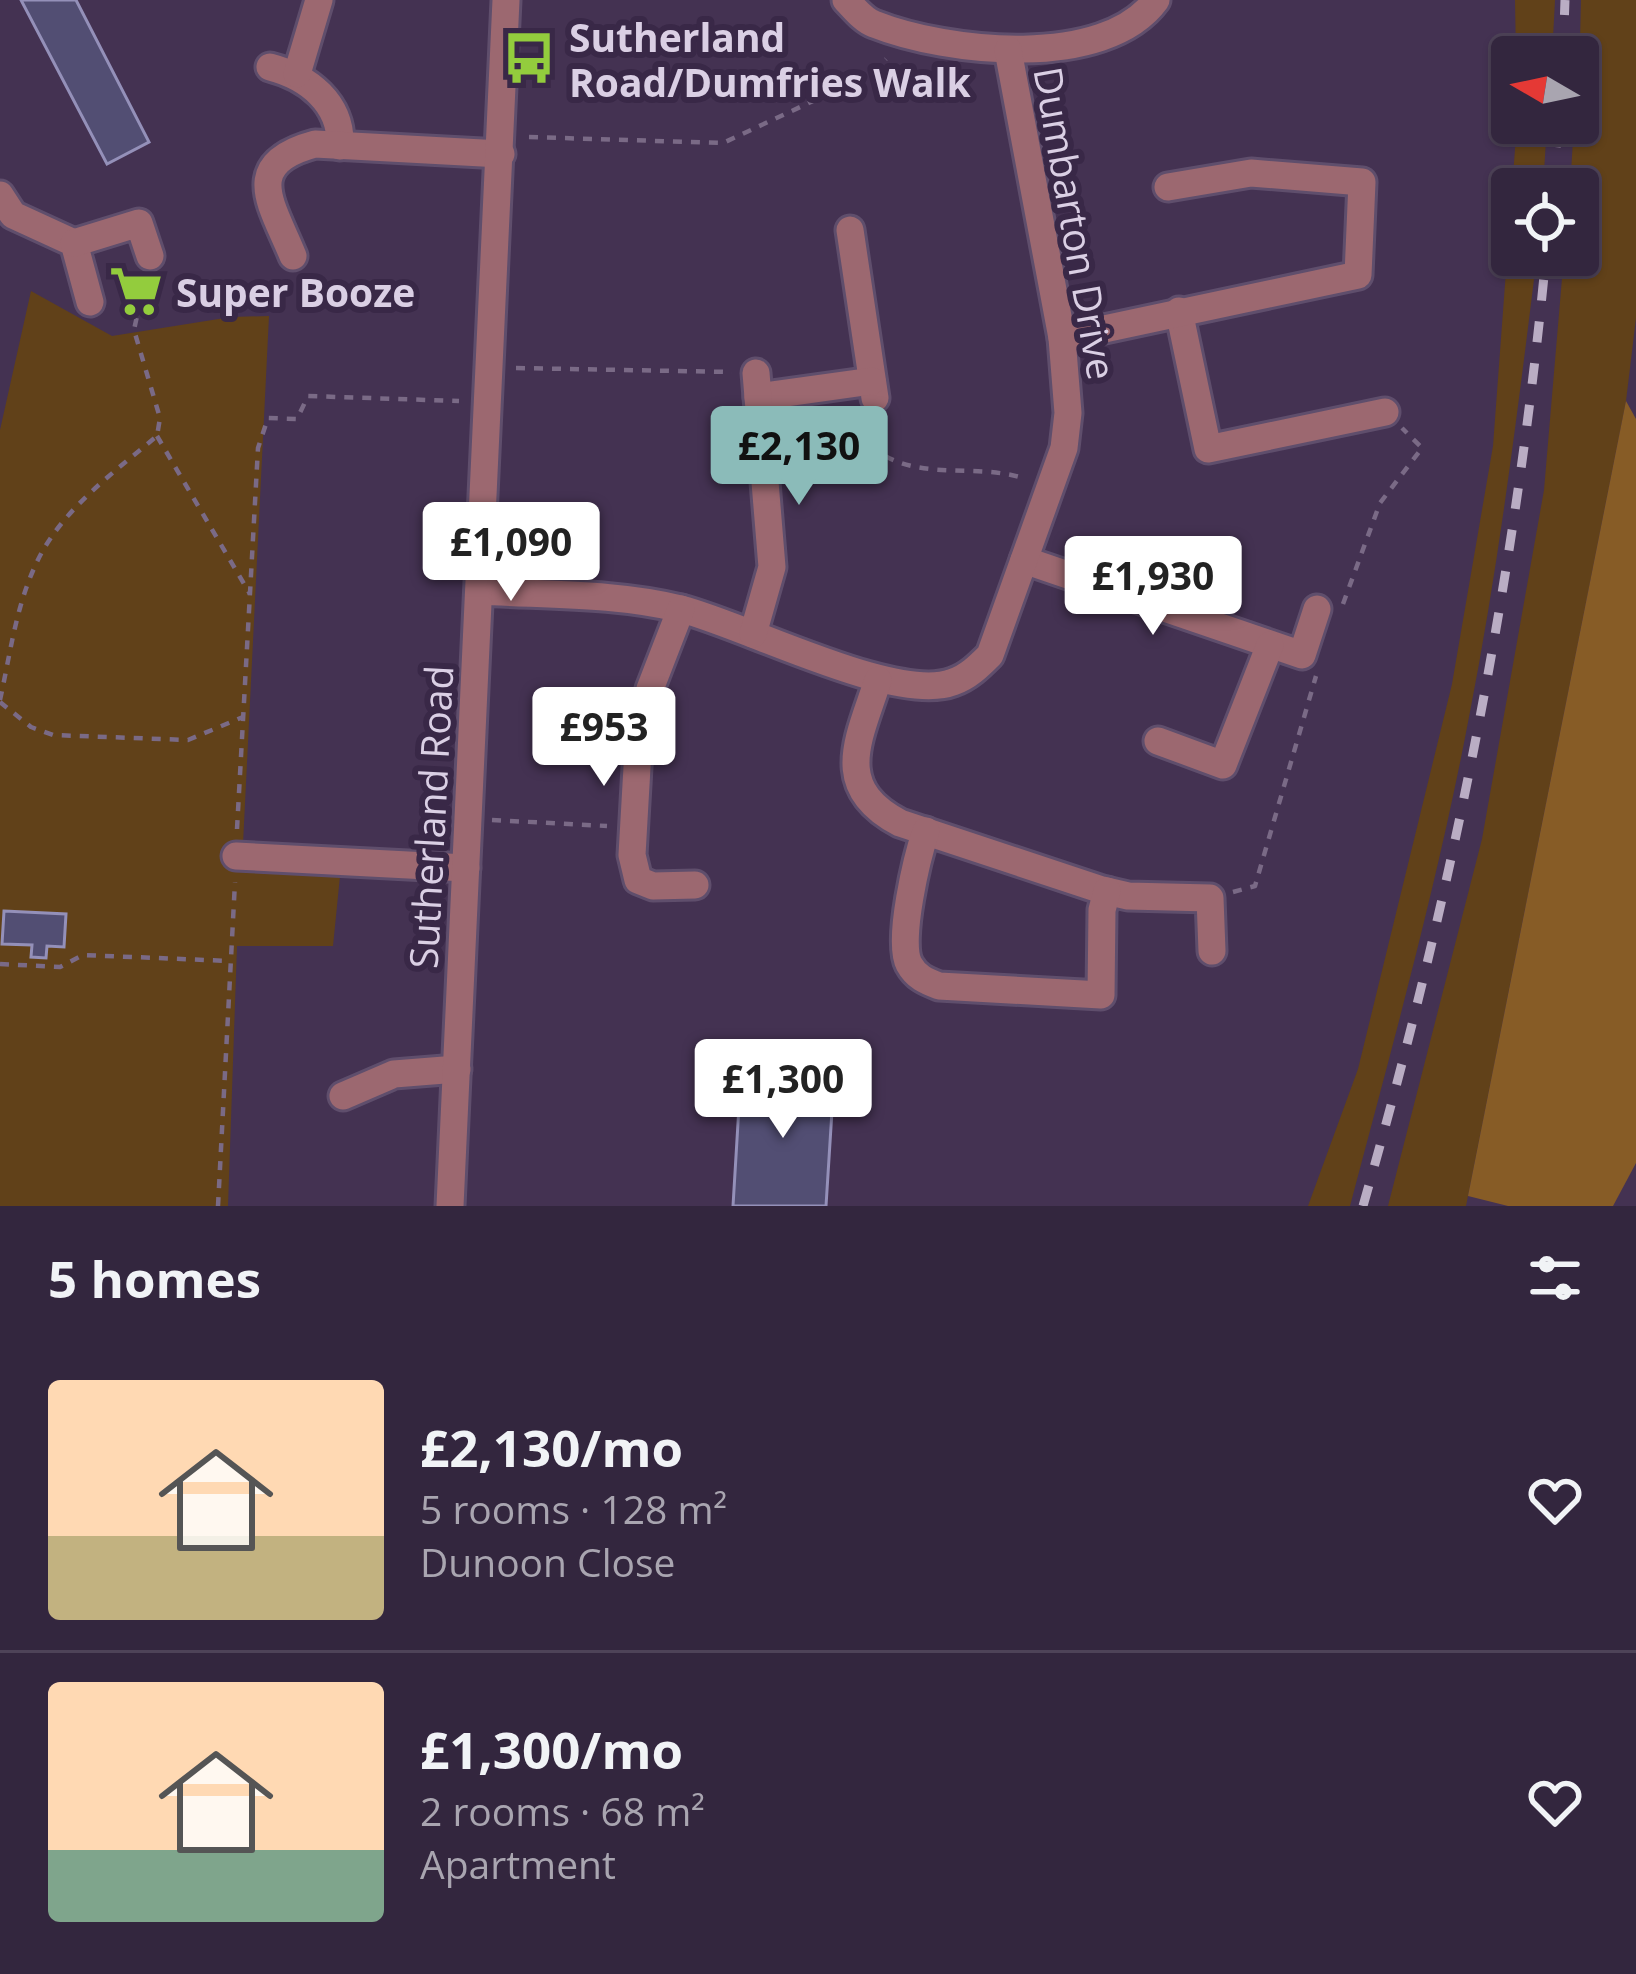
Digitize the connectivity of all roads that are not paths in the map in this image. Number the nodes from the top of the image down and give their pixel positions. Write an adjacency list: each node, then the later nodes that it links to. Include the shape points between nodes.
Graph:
1 (319, 0): 7 (street, via 284,70 320,90)
2 (506, 0): 6 (street, Sutherland Road)
3 (846, 0): 5 (street, via 869,23)
4 (1156, 0): 5 (street, via 1142,20 1071,45)
5 (1008, 50): 16 (street, Dumbarton Drive)
6 (501, 145): 7 (street); 19 (street, Sutherland Road)
7 (340, 146): 13 (street, via 294,149 266,177)
8 (1168, 188): 15 (street, via 1251,173 1362,182 1358,274)
9 (0, 195): 11 (street, via 13,214)
10 (850, 230): 22 (street, via 874,390 757,385 772,567)
11 (74, 243): 12 (street, via 139,223); 14 (street)
12 (150, 256)
13 (293, 256)
14 (90, 302)
15 (1179, 311): 16 (street); 17 (street, via 1208,449)
16 (1062, 338): 18 (street, Dumbarton Drive, via 1064,448)
17 (1385, 412)
18 (1024, 560): 23 (street); 24 (street, Dumbarton Drive, via 990,655 973,672 950,684)
19 (480, 591): 20 (street, Dumbarton Drive); 28 (street, Sutherland Road)
20 (681, 609): 22 (street, Dumbarton Drive); 29 (street, via 639,732 632,856 638,880)
21 (1317, 609): 23 (street, via 1302,655)
22 (753, 634): 24 (street, Dumbarton Drive)
23 (1270, 645): 25 (street, via 1223,765)
24 (878, 680): 26 (street, via 854,770 876,810)
25 (1158, 741)
26 (926, 831): 30 (street); 30 (street, via 904,950 922,979 939,986 1101,995)
27 (236, 856): 28 (street)
28 (466, 868): 32 (street, Sutherland Road)
29 (695, 886)
30 (1107, 891): 31 (street, via 1210,898)
31 (1212, 951)
32 (457, 1069): 33 (street, via 394,1074); 34 (street, Sutherland Road)
33 (343, 1096)
34 (450, 1206)

